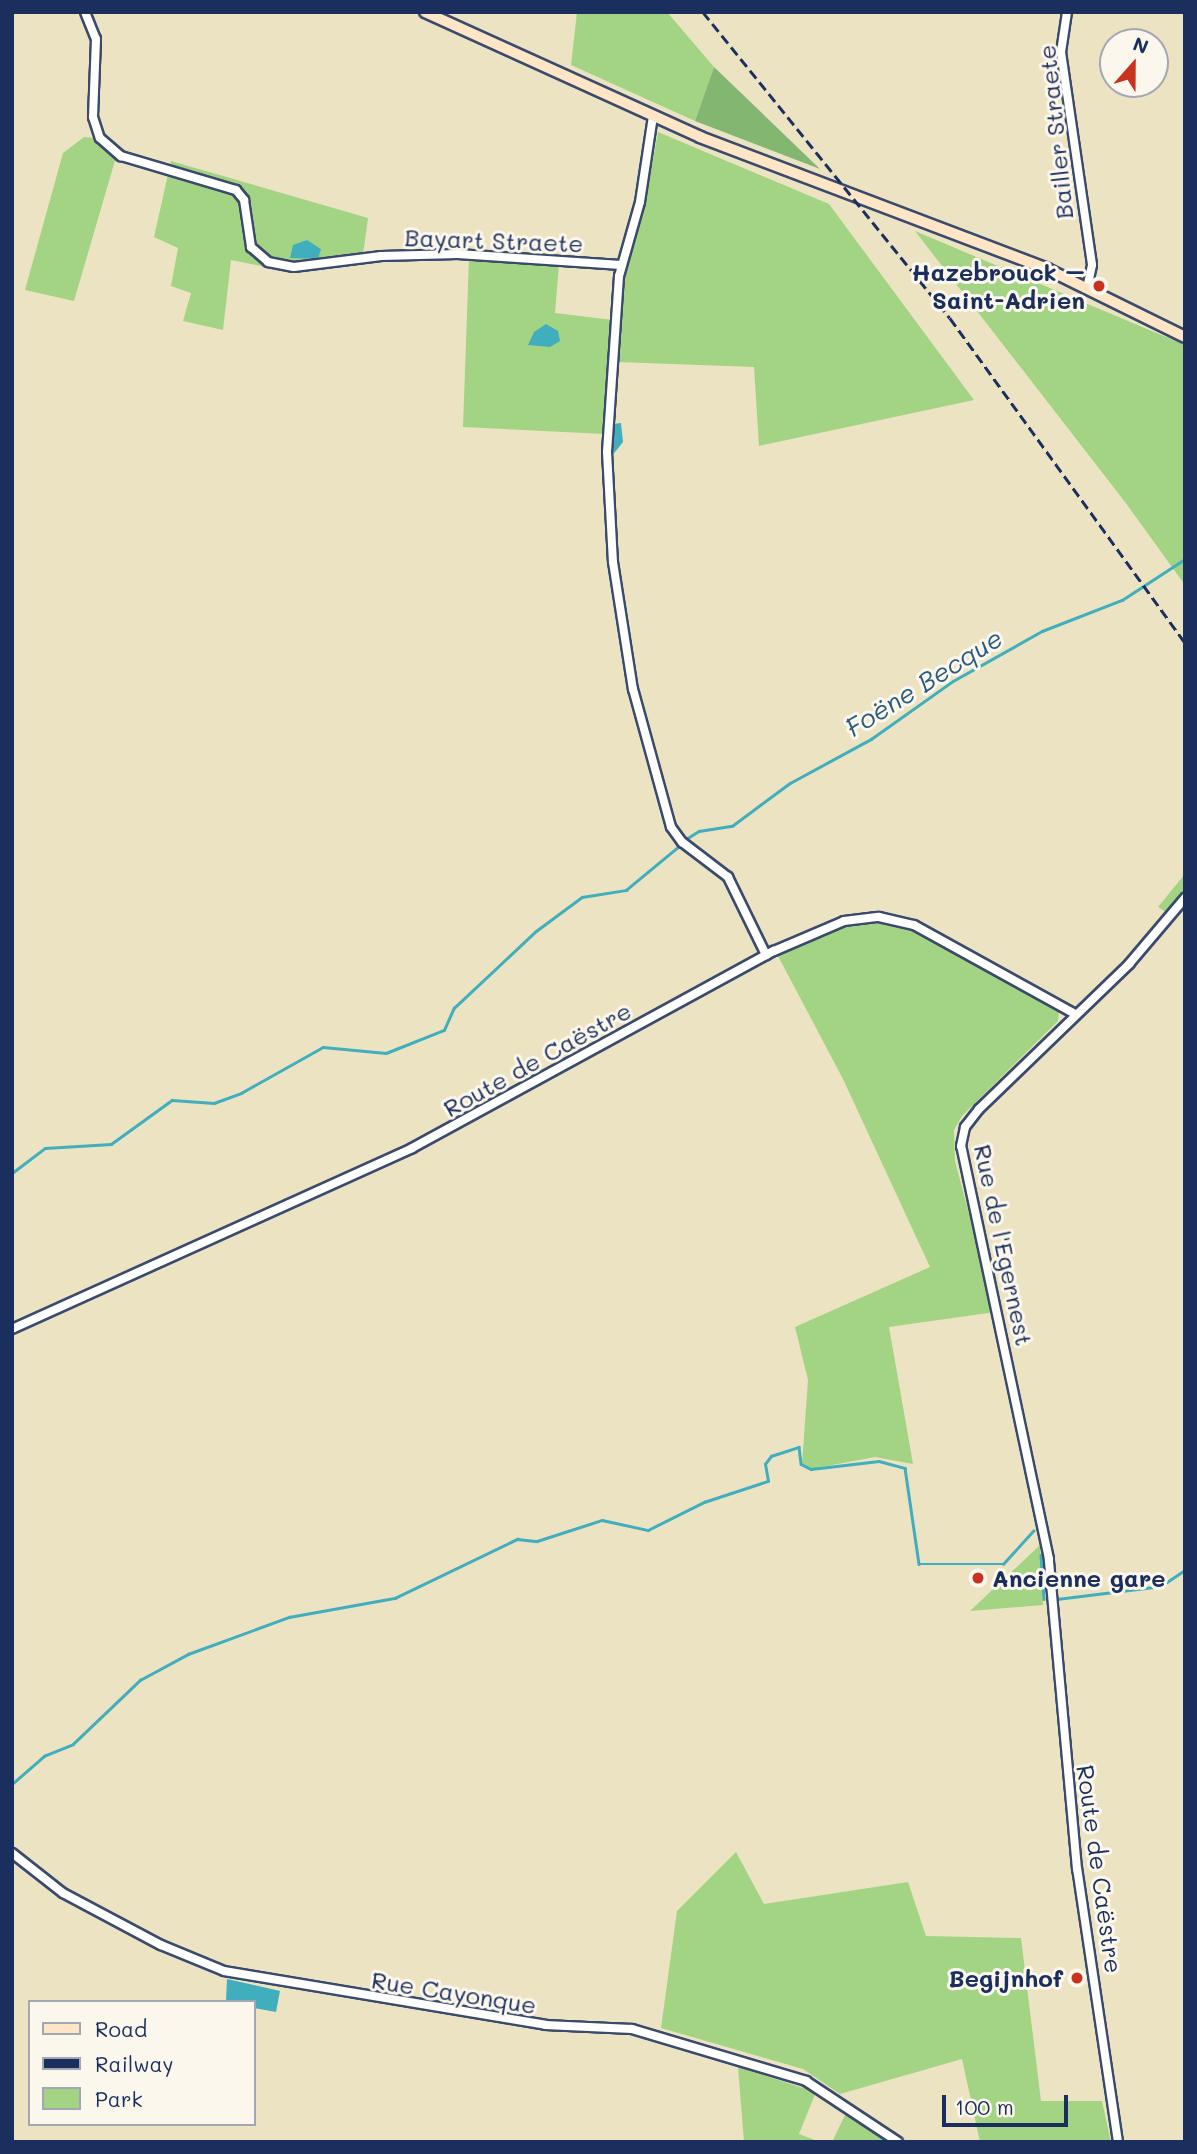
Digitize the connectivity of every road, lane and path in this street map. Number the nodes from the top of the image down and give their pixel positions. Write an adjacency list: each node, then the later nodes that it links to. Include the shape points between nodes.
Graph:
1 (85, 12): 5 (street, Bayart Straete, via 96,39 93,117 100,138 121,156 236,190 244,200 251,247 268,262 294,267 381,256 466,254)
2 (425, 12): 4 (main road)
3 (1067, 12): 6 (street, Bailler Straete, via 1061,52 1092,265)
4 (653, 116): 5 (street, via 640,202); 6 (main road)
5 (621, 265): 9 (street, via 607,490 633,689 671,827 682,842 728,877)
6 (1087, 288): 7 (main road)
7 (1185, 337)
8 (1185, 898): 10 (street, Rue de l'Egernest, via 1129,964)
9 (766, 955): 10 (street, Route de Caëstre, via 844,921 894,919 928,932); 11 (street, Route de Caëstre, via 424,1142)
10 (1074, 1014): 12 (street, Rue de l'Egernest, via 974,1114 961,1146 1047,1547)
11 (12, 1329)
12 (1050, 1601): 15 (street, Route de Caëstre, via 1078,1878)
13 (12, 1853): 14 (street, Rue Cayonque, via 63,1893 161,1945 224,1971 545,2025 632,2029 806,2081)
14 (898, 2142)
15 (1118, 2142)

